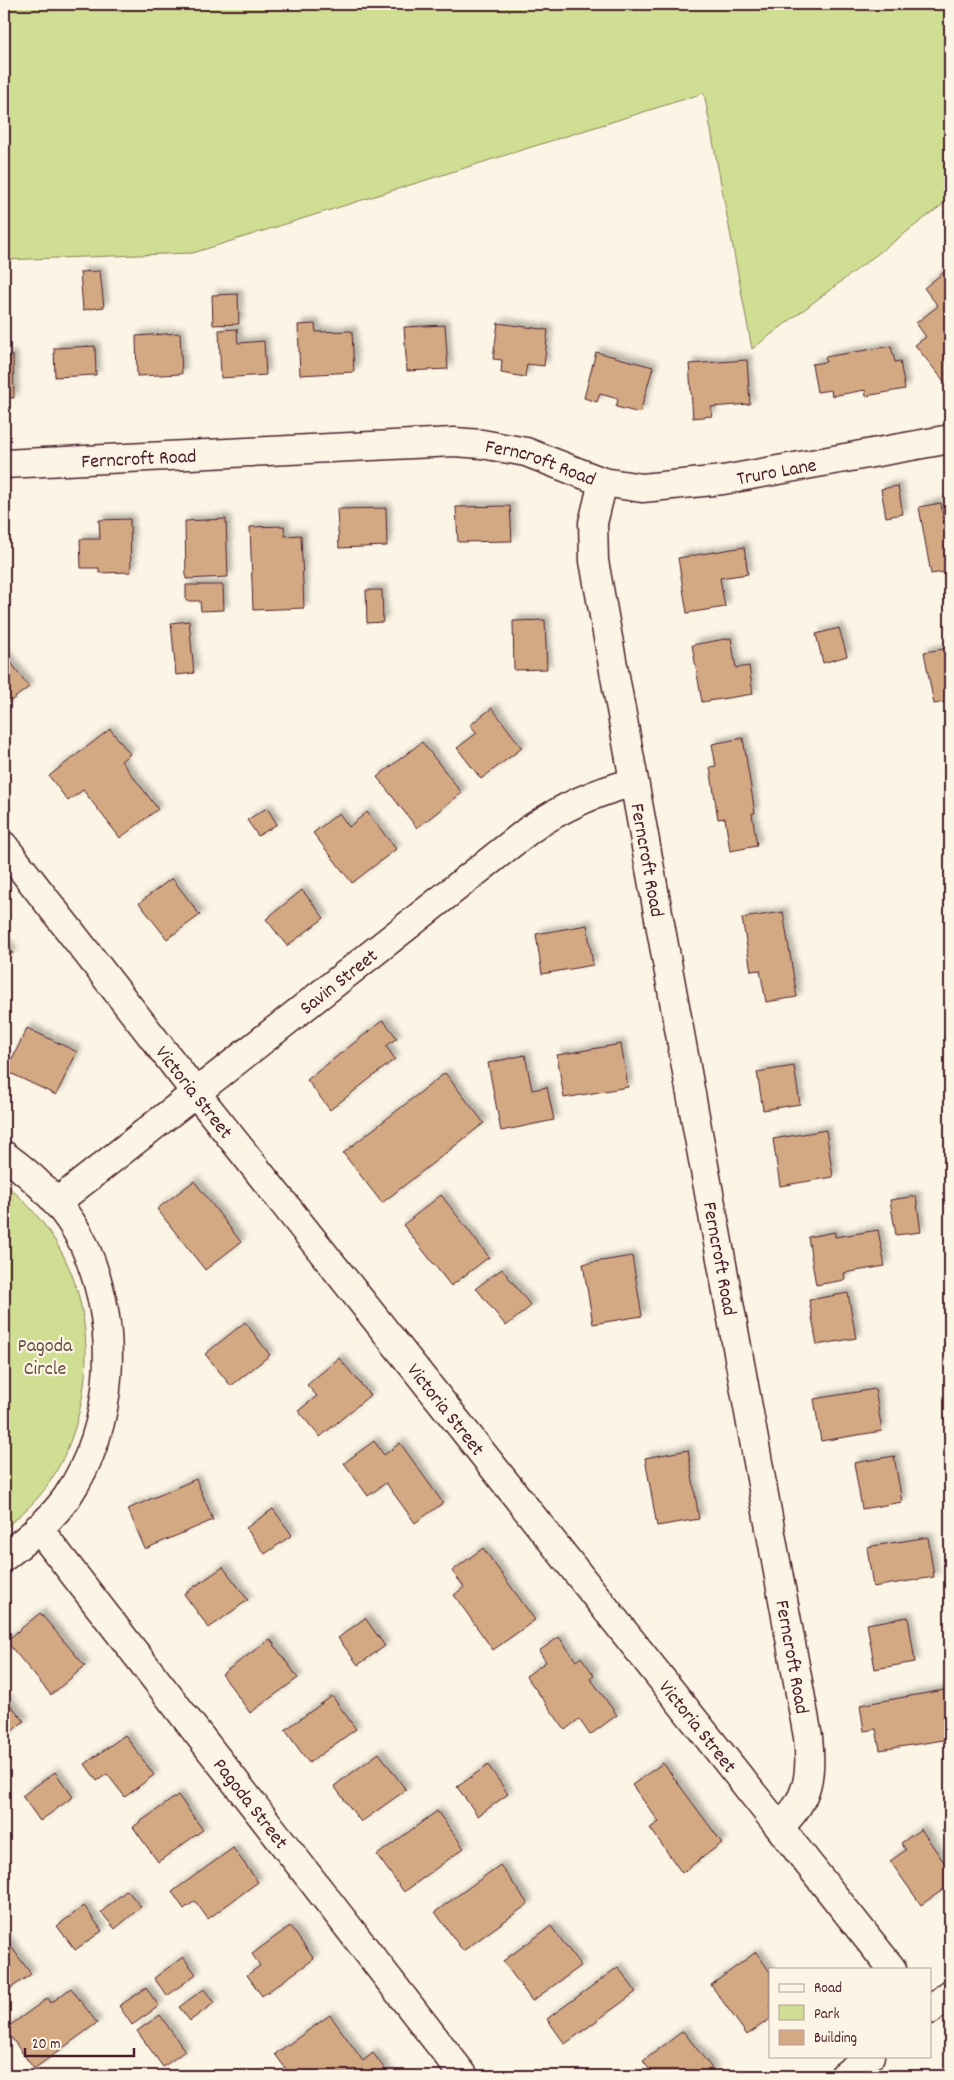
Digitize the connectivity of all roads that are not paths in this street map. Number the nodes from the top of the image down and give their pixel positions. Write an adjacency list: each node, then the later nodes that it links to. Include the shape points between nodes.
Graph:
1 (950, 439): 3 (main road, Truro Lane, via 690,484 642,488)
2 (4, 464): 3 (main road, Ferncroft Road, via 454,442 526,452)
3 (603, 482): 4 (main road, Ferncroft Road, via 593,523 594,561)
4 (632, 783): 6 (main road, Savin Street, via 586,798 529,830); 11 (main road, Ferncroft Road, via 808,1737 810,1754 806,1789 801,1804)
5 (4, 846): 6 (main road, Victoria Street)
6 (196, 1093): 8 (main road, Savin Street); 11 (main road, Victoria Street)
7 (4, 1155): 8 (main road)
8 (56, 1203): 9 (main road, via 84,1245 92,1268 105,1319 108,1367 102,1414 88,1458 66,1498)
9 (38, 1528): 10 (main road); 16 (main road, Pagoda Street)
10 (4, 1557)
11 (780, 1826): 12 (main road, Victoria Street)
12 (891, 1968)
13 (950, 1994): 14 (main road)
14 (932, 2008)
15 (867, 2058): 17 (main road)
16 (464, 2076)
17 (844, 2076)

